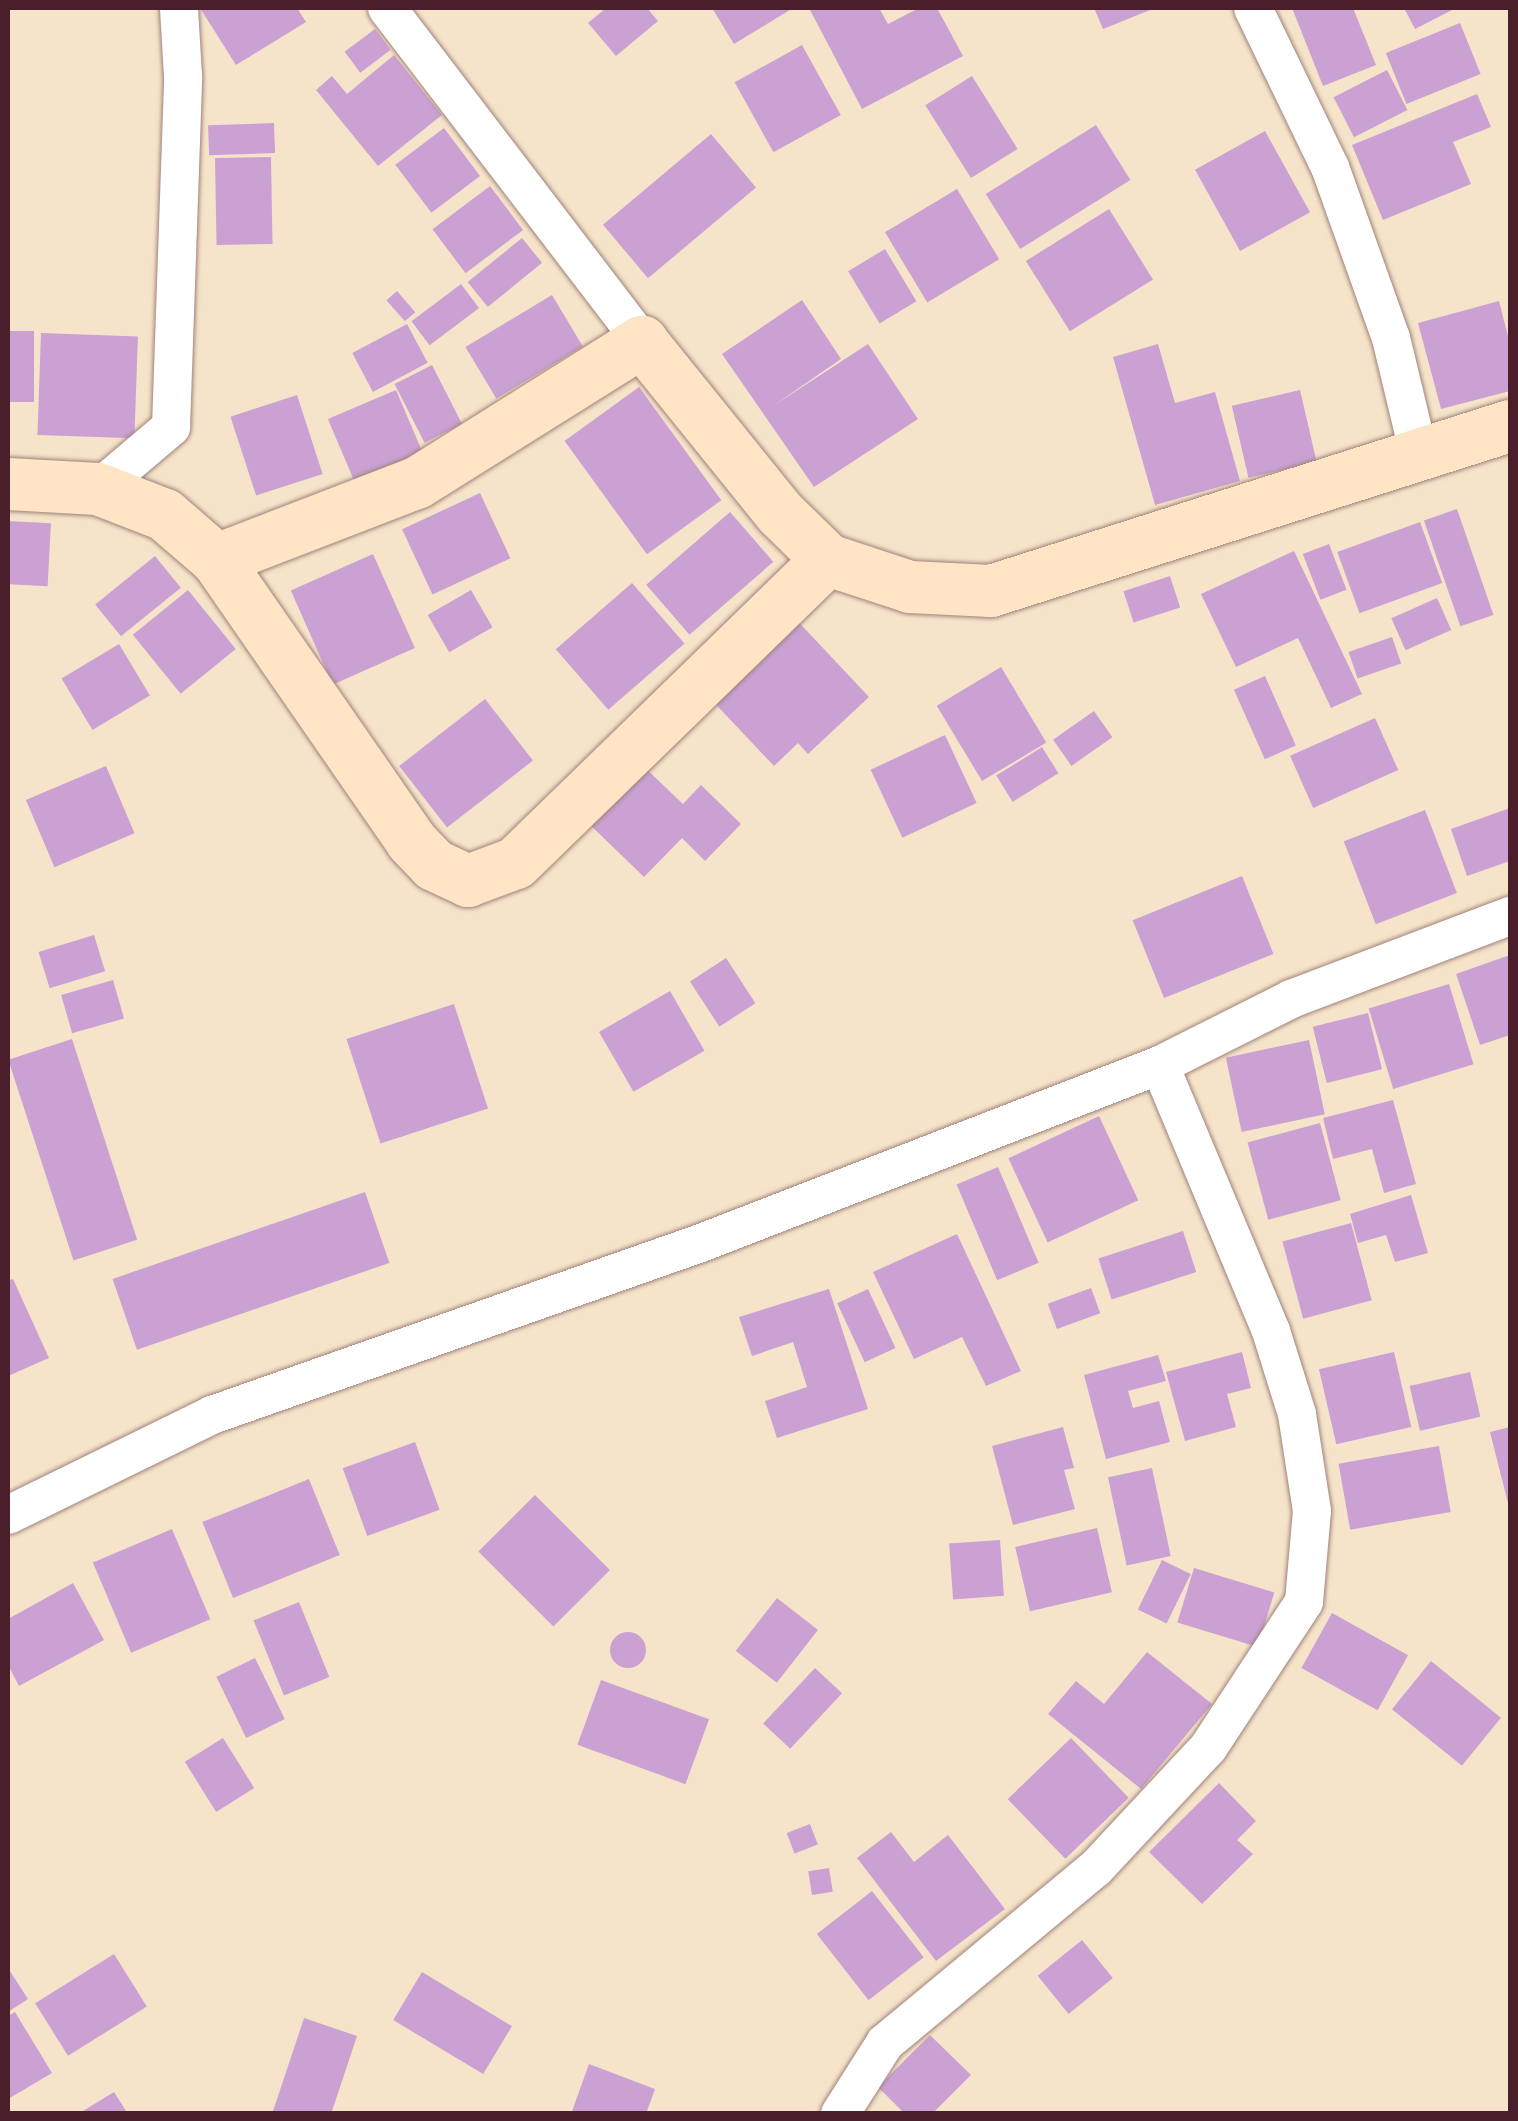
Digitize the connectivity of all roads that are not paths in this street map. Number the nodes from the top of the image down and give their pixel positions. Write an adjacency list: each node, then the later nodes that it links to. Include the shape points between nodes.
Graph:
1 (178, 8): 8 (street, via 183,76 171,427)
2 (387, 8): 4 (street)
3 (1253, 8): 6 (street, via 1330,167 1392,338)
4 (642, 342): 9 (street, via 417,482); 10 (street, via 782,514)
5 (1510, 426): 6 (street)
6 (1419, 456): 10 (street, via 991,591 910,587)
7 (8, 484): 8 (street)
8 (98, 489): 9 (street, via 165,515)
9 (217, 560): 10 (street, via 412,842 434,865 468,881 516,862)
10 (828, 560)
11 (1510, 916): 12 (street, via 1291,1000)
12 (1160, 1064): 13 (street, via 701,1243 212,1415); 14 (street, via 1271,1331 1297,1414 1312,1511 1304,1602 1208,1748 1096,1868 885,2043)
13 (8, 1515)
14 (840, 2114)

